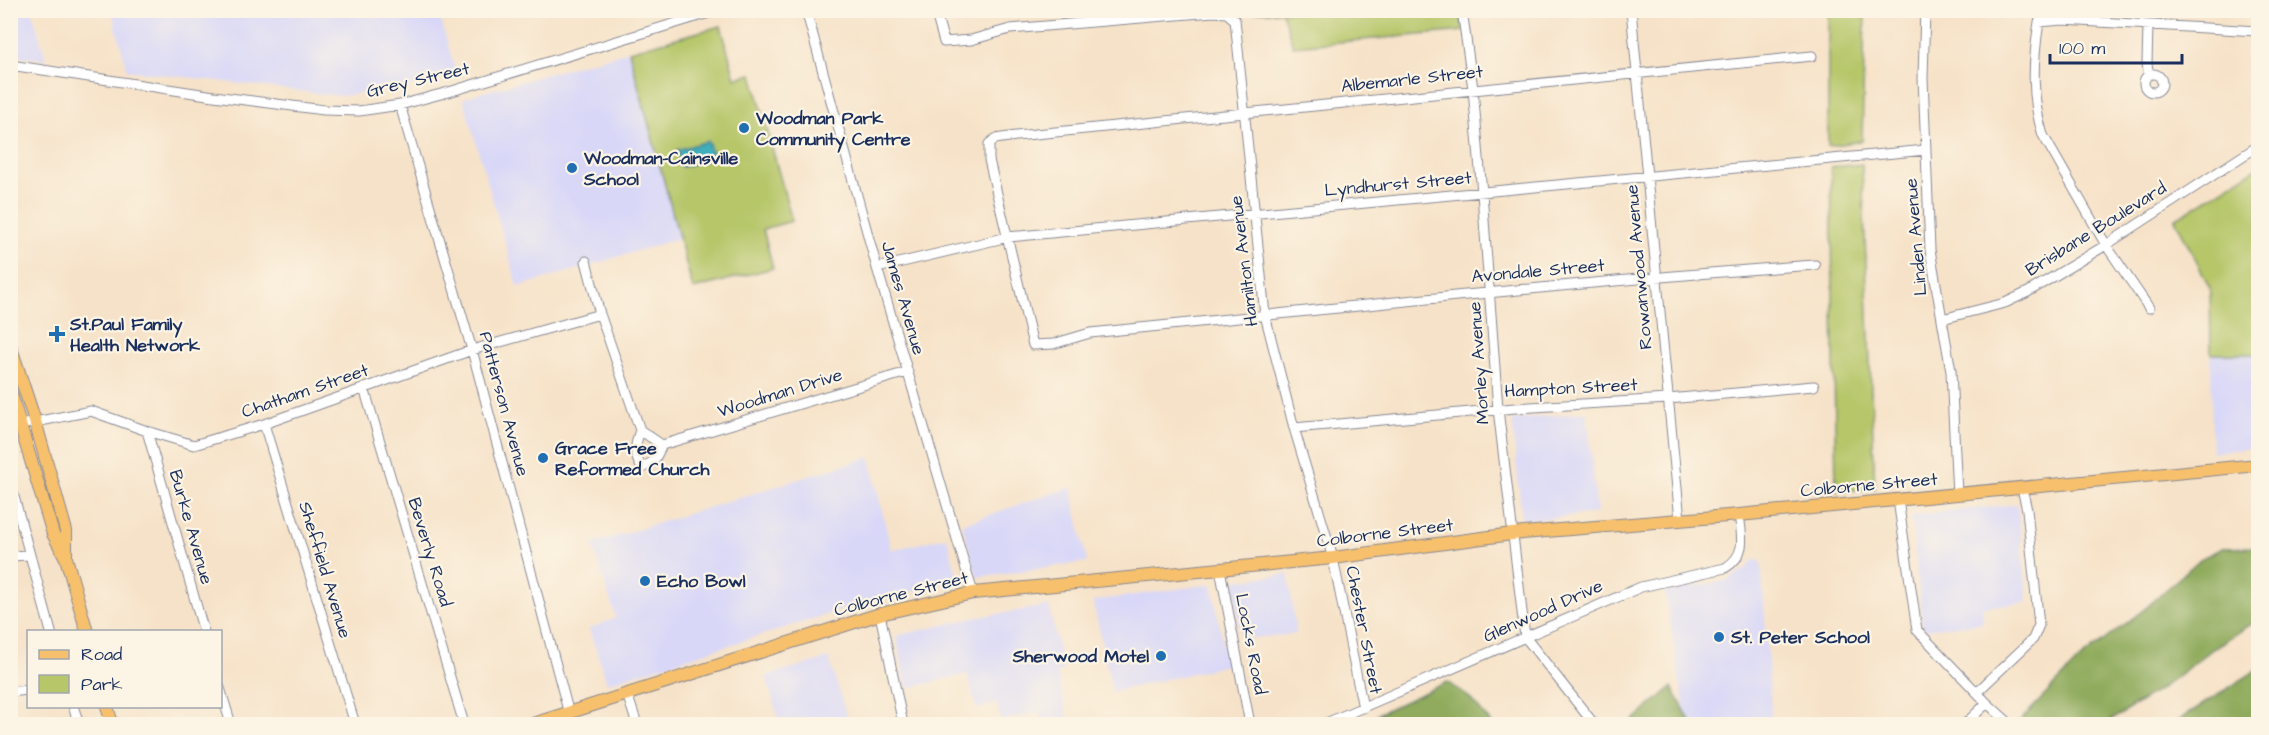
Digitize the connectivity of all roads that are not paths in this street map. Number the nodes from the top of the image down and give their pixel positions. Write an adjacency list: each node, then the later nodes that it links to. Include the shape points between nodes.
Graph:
1 (719, 10): 14 (street, Grey Street)
2 (806, 10): 25 (street, James Avenue)
3 (935, 10): 15 (street, Hamilton Avenue, via 944,42 971,40 1010,29 1213,12 1233,15)
4 (1462, 10): 13 (street, Morley Avenue)
5 (1631, 10): 11 (street, Rowanwood Avenue)
6 (1924, 10): 17 (street, Linden Avenue)
7 (2148, 25): 8 (street); 12 (street); 22 (street, via 2039,22 2035,88 2039,123 2052,153)
8 (2259, 31)
9 (1812, 56): 11 (street, Albemarle Street)
10 (10, 65): 14 (street, Grey Street, via 324,110 359,111)
11 (1638, 74): 13 (street, Albemarle Street); 18 (street, Rowanwood Avenue)
12 (2149, 75)
13 (1473, 89): 15 (street, Albemarle Street); 19 (street, Morley Avenue)
14 (400, 105): 33 (street, Patterson Avenue)
15 (1244, 112): 20 (street, Hamilton Avenue); 21 (street, Albemarle Street, via 995,139 988,149)
16 (2259, 146): 22 (street, Brisbane Boulevard)
17 (1926, 150): 18 (street, Lyndhurst Street); 31 (street, Linden Avenue, via 1930,250)
18 (1647, 177): 19 (street, Lyndhurst Street); 26 (street, Rowanwood Avenue)
19 (1482, 193): 20 (street, Lyndhurst Street); 27 (street, Morley Avenue)
20 (1255, 214): 21 (street, Lyndhurst Street); 30 (street, Hamilton Avenue)
21 (1008, 237): 25 (street, Lyndhurst Street); 30 (street, Avondale Street, via 1034,345 1053,344 1090,333)
22 (2106, 245): 28 (street); 31 (street, Brisbane Boulevard, via 2005,303)
23 (586, 261): 29 (street)
24 (1815, 265): 26 (street, Avondale Street)
25 (877, 268): 34 (street, James Avenue)
26 (1656, 276): 27 (street, Avondale Street); 38 (street, Rowanwood Avenue)
27 (1491, 291): 30 (street, Avondale Street); 39 (street, Morley Avenue)
28 (2150, 308)
29 (600, 314): 33 (street, Chatham Street); 44 (street)
30 (1265, 315): 43 (street, Hamilton Avenue)
31 (1942, 319): 50 (street, Linden Avenue, via 1953,392)
32 (10, 345): 40 (main road)
33 (472, 350): 36 (street, Chatham Street); 75 (street, Patterson Avenue)
34 (907, 372): 46 (street, Woodman Drive); 60 (street, James Avenue)
35 (1814, 386): 38 (street, Hampton Street)
36 (364, 388): 41 (street, Chatham Street); 81 (street, Beverly Road)
37 (10, 391): 42 (main road)
38 (1668, 399): 39 (street, Hampton Street); 53 (street, Rowanwood Avenue)
39 (1498, 409): 43 (street, Hampton Street); 54 (street, Morley Avenue)
40 (34, 421): 42 (street, Chatham Street); 45 (street, Chatham Street, via 91,411); 57 (main road, via 66,531)
41 (264, 424): 45 (street, Chatham Street, via 194,445); 80 (street, Sheffield Avenue)
42 (20, 425): 57 (main road, via 53,534)
43 (1294, 428): 58 (street, Hamilton Avenue)
44 (640, 430): 46 (street); 46 (street, via 634,446 642,468 654,461)
45 (147, 431): 64 (street, Burke Avenue)
46 (662, 445)
47 (2259, 465): 49 (main road, Colborne Street)
48 (10, 482): 55 (street)
49 (2022, 488): 50 (main road, Colborne Street); 68 (street, via 2039,624 2034,639)
50 (1956, 495): 51 (main road, Colborne Street)
51 (1898, 500): 52 (main road, Colborne Street); 68 (street, via 1917,630)
52 (1739, 515): 53 (main road, Colborne Street); 65 (street, Glenwood Drive, via 1741,545 1737,559 1725,568 1641,587)
53 (1680, 520): 54 (main road, Colborne Street)
54 (1512, 534): 58 (main road, Colborne Street); 65 (street, Morley Avenue)
55 (29, 555): 56 (street); 62 (street)
56 (10, 556)
57 (66, 558): 63 (main road)
58 (1333, 558): 59 (main road, Colborne Street); 74 (street, Chester Street)
59 (1220, 569): 60 (main road, Colborne Street); 85 (street, Locks Road)
60 (973, 593): 61 (main road, Colborne Street)
61 (880, 614): 69 (main road, Colborne Street); 84 (street)
62 (50, 630)
63 (86, 630)
64 (203, 630)
65 (1525, 637): 74 (street, Glenwood Drive); 87 (street)
66 (27, 690): 67 (street)
67 (10, 692)
68 (1977, 692): 71 (street)
69 (627, 694): 75 (main road, Colborne Street); 83 (street)
70 (222, 695): 79 (street)
71 (1987, 703): 76 (street); 88 (street)
72 (74, 708): 77 (street)
73 (108, 708): 78 (main road)
74 (1363, 708): 86 (street, Glenwood Drive)
75 (569, 714): 82 (main road, Colborne Street)
76 (2009, 723)
77 (78, 724)
78 (112, 724)
79 (231, 724)
80 (355, 724)
81 (464, 724)
82 (533, 724)
83 (637, 724)
84 (903, 724)
85 (1250, 724)
86 (1324, 724)
87 (1594, 724)
88 (1965, 724)

